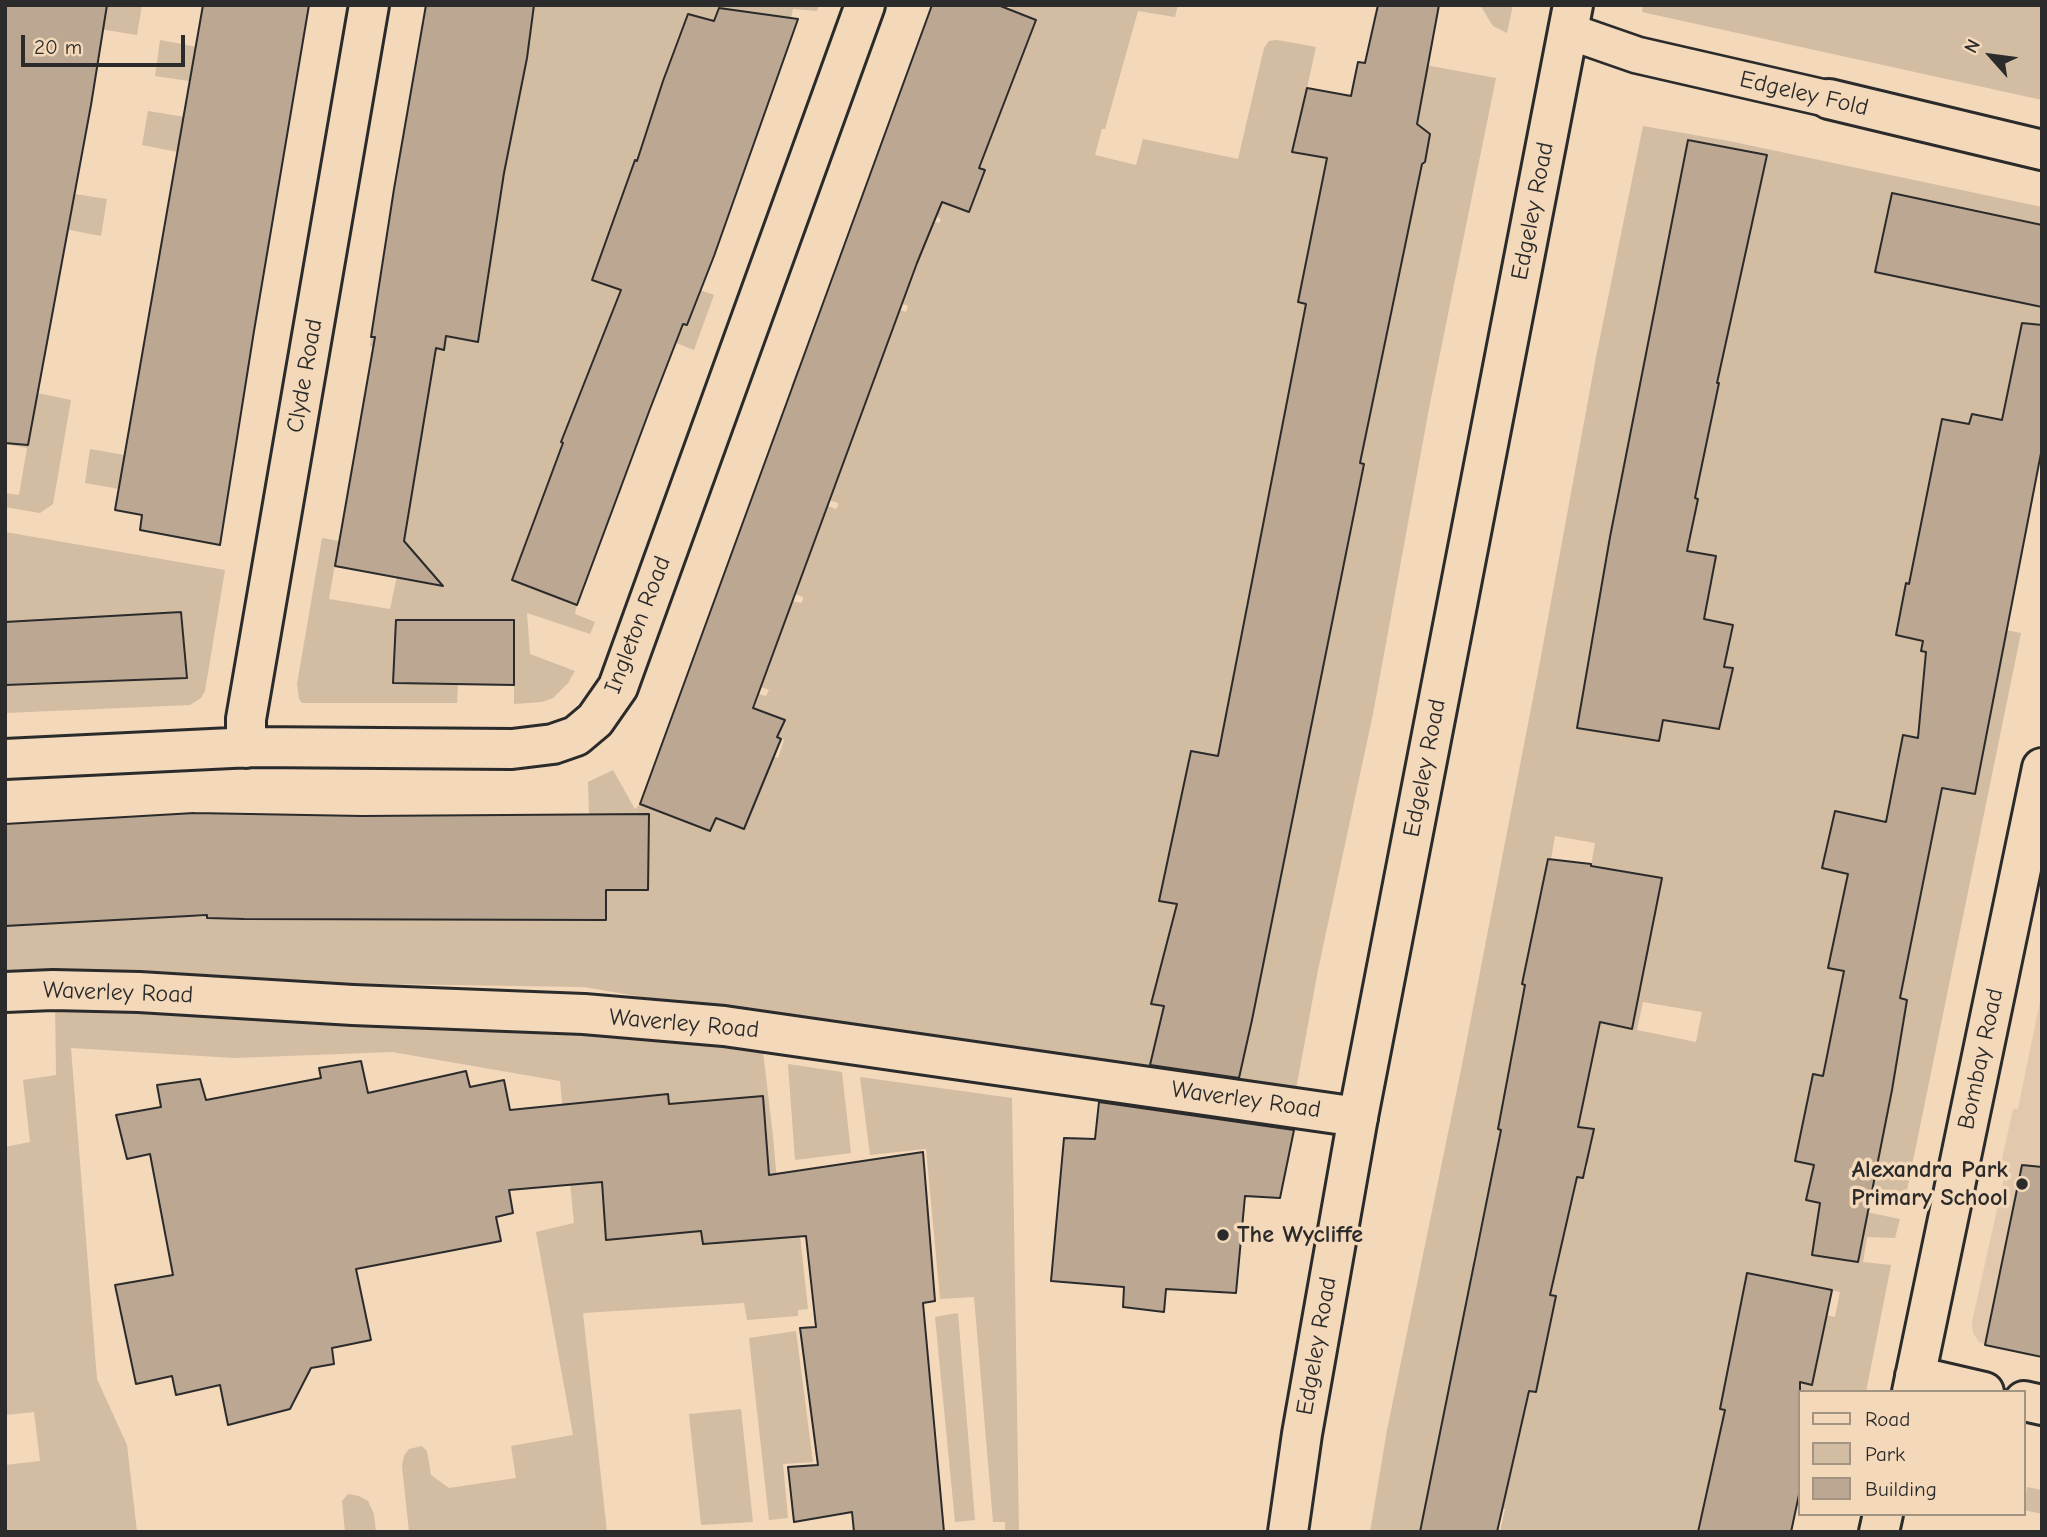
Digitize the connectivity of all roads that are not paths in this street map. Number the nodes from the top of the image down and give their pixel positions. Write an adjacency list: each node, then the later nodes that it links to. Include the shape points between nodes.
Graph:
1 (369, 5): 6 (street, Clyde Road, via 248,705)
2 (865, 5): 6 (street, Ingleton Road, via 618,687 595,720 576,736 512,749)
3 (1570, 18): 4 (street, Edgeley Fold, via 1637,55); 10 (street, Edgeley Road)
4 (1829, 99): 5 (street, Edgeley Fold)
5 (2042, 150)
6 (246, 748): 7 (street, Ingleton Road)
7 (5, 759)
8 (2042, 768): 11 (street, Bombay Road)
9 (5, 992): 10 (street, Waverley Road, via 139,992 583,1014 724,1026)
10 (1358, 1117): 13 (street, Edgeley Road)
11 (1914, 1384): 12 (street)
12 (1966, 1390)
13 (1288, 1532)

